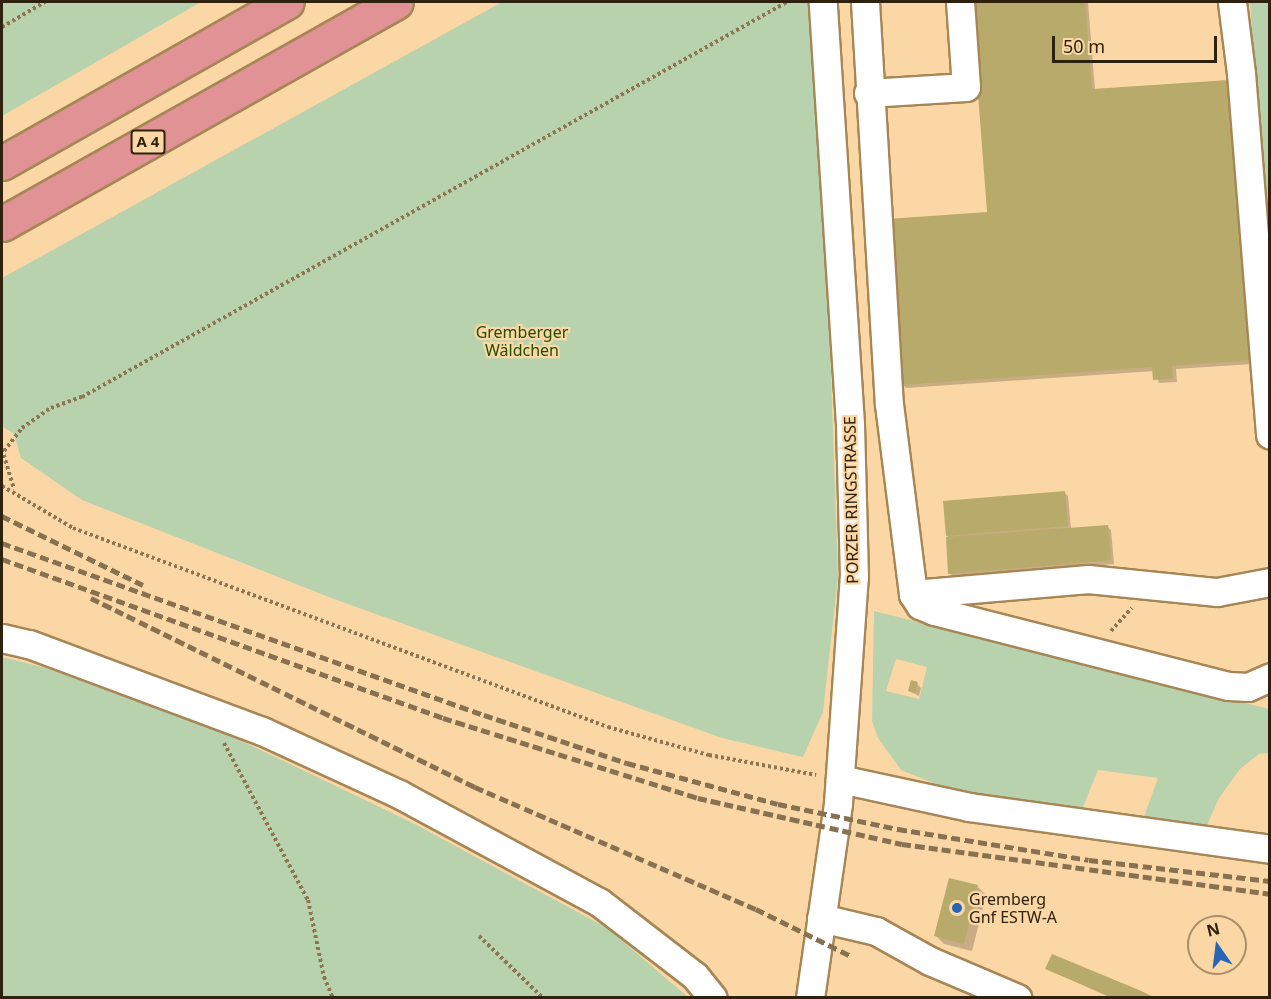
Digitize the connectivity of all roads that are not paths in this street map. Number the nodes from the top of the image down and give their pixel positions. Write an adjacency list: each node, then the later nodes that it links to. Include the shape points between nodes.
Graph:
1 (287, 2): 8 (highway)
2 (396, 2): 9 (highway, A 4)
3 (823, 2): 15 (street, PORZER RINGSTRASSE, via 851,436 854,577)
4 (865, 2): 7 (street)
5 (960, 2): 7 (street, via 966,87)
6 (1232, 2): 10 (street)
7 (868, 93): 12 (street, via 889,404)
8 (2, 163)
9 (2, 224)
10 (1269, 435)
11 (1269, 582): 12 (street, via 1217,591 1088,579)
12 (913, 594): 14 (street, via 920,605 934,611 1229,686 1248,687)
13 (2, 638): 18 (street, via 84,663 262,731 399,794 599,902 695,976)
14 (1269, 677)
15 (840, 779): 16 (street, via 969,807); 17 (street, PORZER RINGSTRASSE)
16 (1269, 849)
17 (821, 918): 19 (street, PORZER RINGSTRASSE); 20 (street, via 876,931 930,962)
18 (713, 998)
19 (810, 998)
20 (1017, 998)

